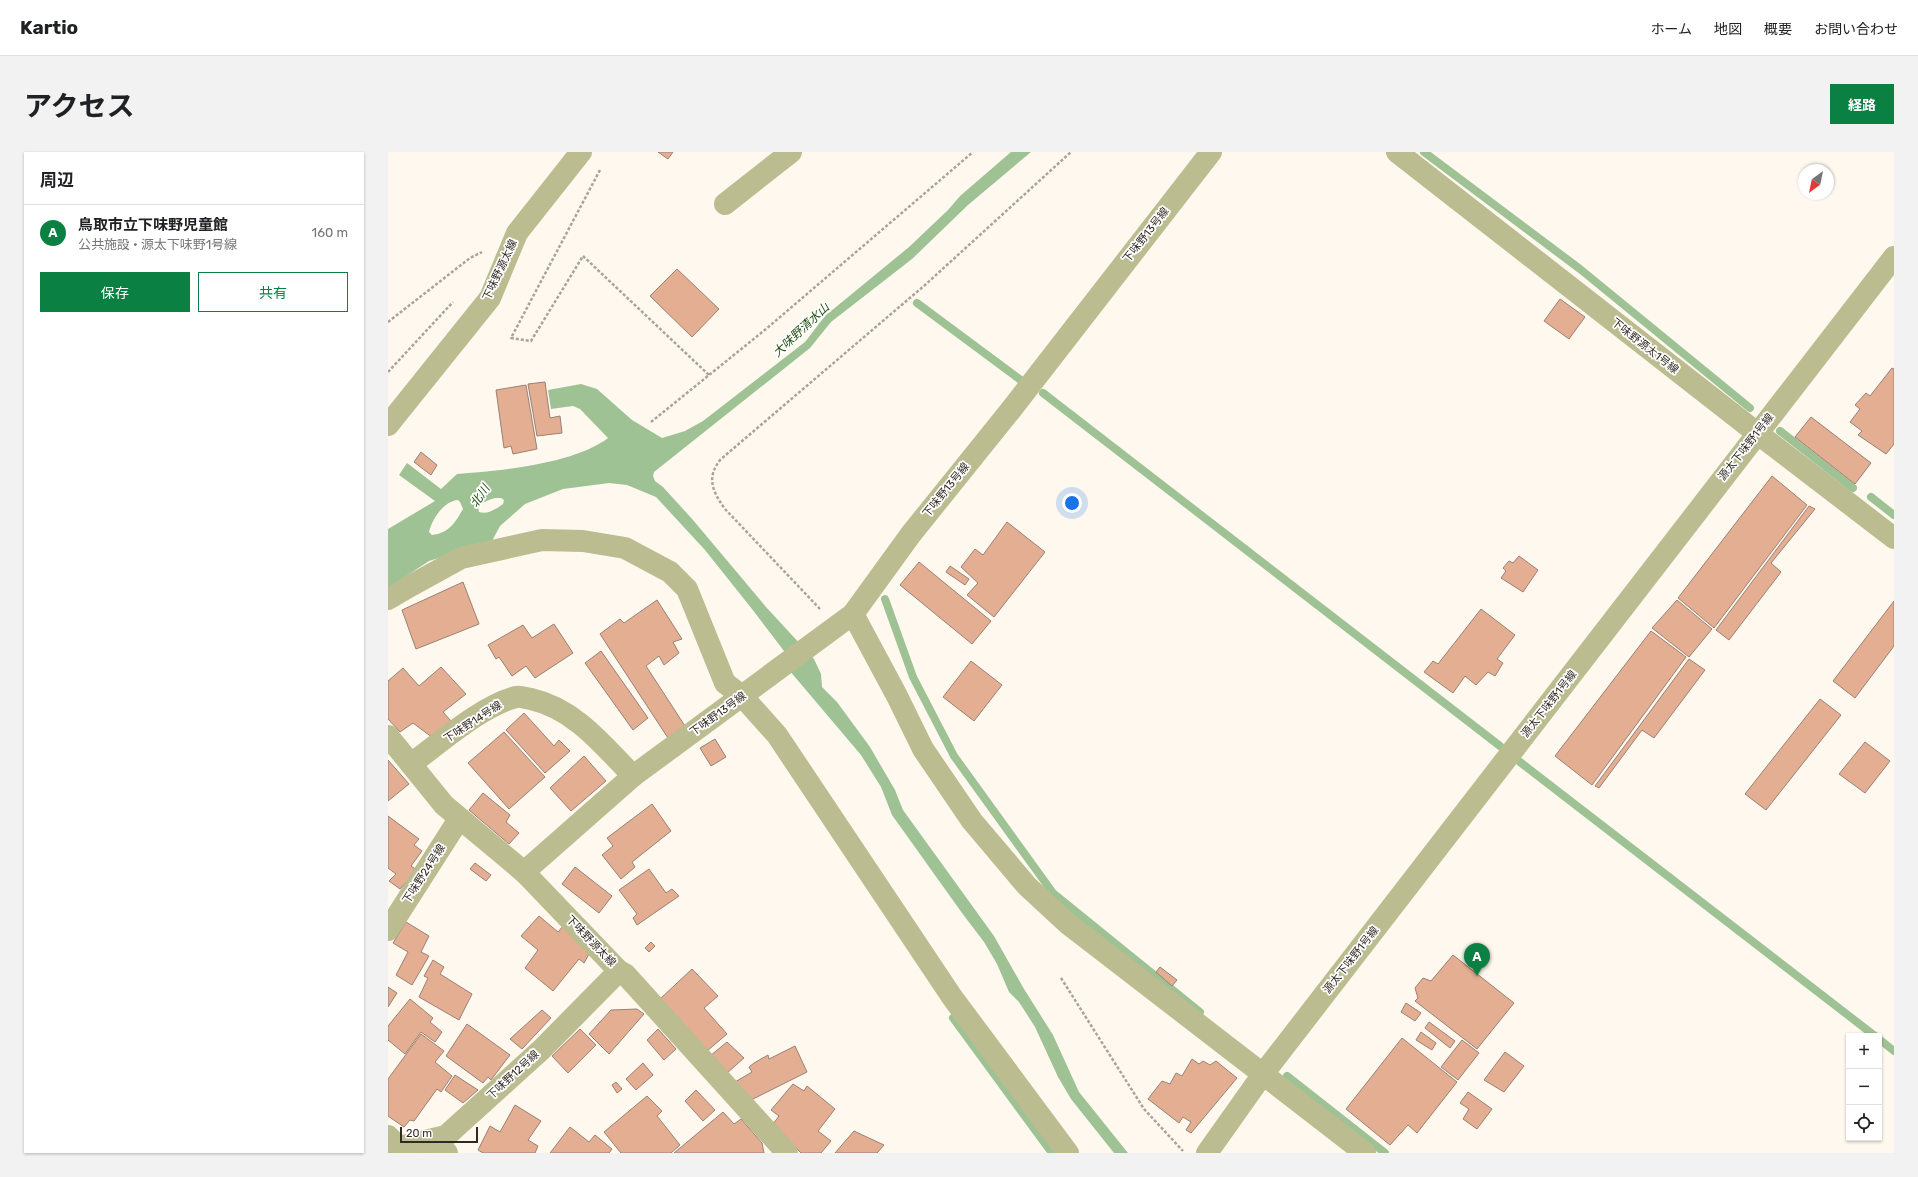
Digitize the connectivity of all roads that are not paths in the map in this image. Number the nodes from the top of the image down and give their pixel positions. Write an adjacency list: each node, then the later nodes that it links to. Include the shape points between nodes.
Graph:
1 (581, 152): 7 (street, 下味野源太線, via 517,233 490,298)
2 (792, 152): 5 (street)
3 (1210, 152): 11 (street, 下味野13号線)
4 (1397, 152): 8 (street, 下味野源太1号線)
5 (724, 204)
6 (1894, 257): 8 (street, 源太下味野1号線)
7 (388, 425)
8 (1757, 434): 9 (street, 下味野源太1号線); 20 (street, 源太下味野1号線)
9 (1894, 538)
10 (388, 599): 12 (street, via 462,558 542,540 583,541 625,548 670,572 687,589 725,683)
11 (845, 620): 12 (street, 下味野13号線); 20 (street, via 897,696 923,749 972,821 1027,886 1067,924)
12 (742, 696): 15 (street, 下味野13号線); 24 (street, via 777,735 952,997)
13 (388, 736): 14 (street, 下味野源太線)
14 (411, 764): 15 (street, 下味野14号線, via 494,706 518,696 546,703 568,714 596,737); 16 (street, 下味野源太線, via 444,805)
15 (634, 776): 17 (street, 下味野13号線)
16 (459, 819): 17 (street, 下味野源太線); 18 (street, 下味野24号線)
17 (524, 872): 19 (street, 下味野源太線)
18 (388, 930)
19 (619, 971): 21 (street, 下味野12号線, via 541,1050 446,1136); 23 (street, 下味野源太線, via 625,974)
20 (1263, 1074): 25 (street, 源太下味野1号線); 26 (street)
21 (393, 1145): 22 (street)
22 (447, 1153)
23 (787, 1153)
24 (1068, 1153)
25 (1206, 1153)
26 (1365, 1153)

